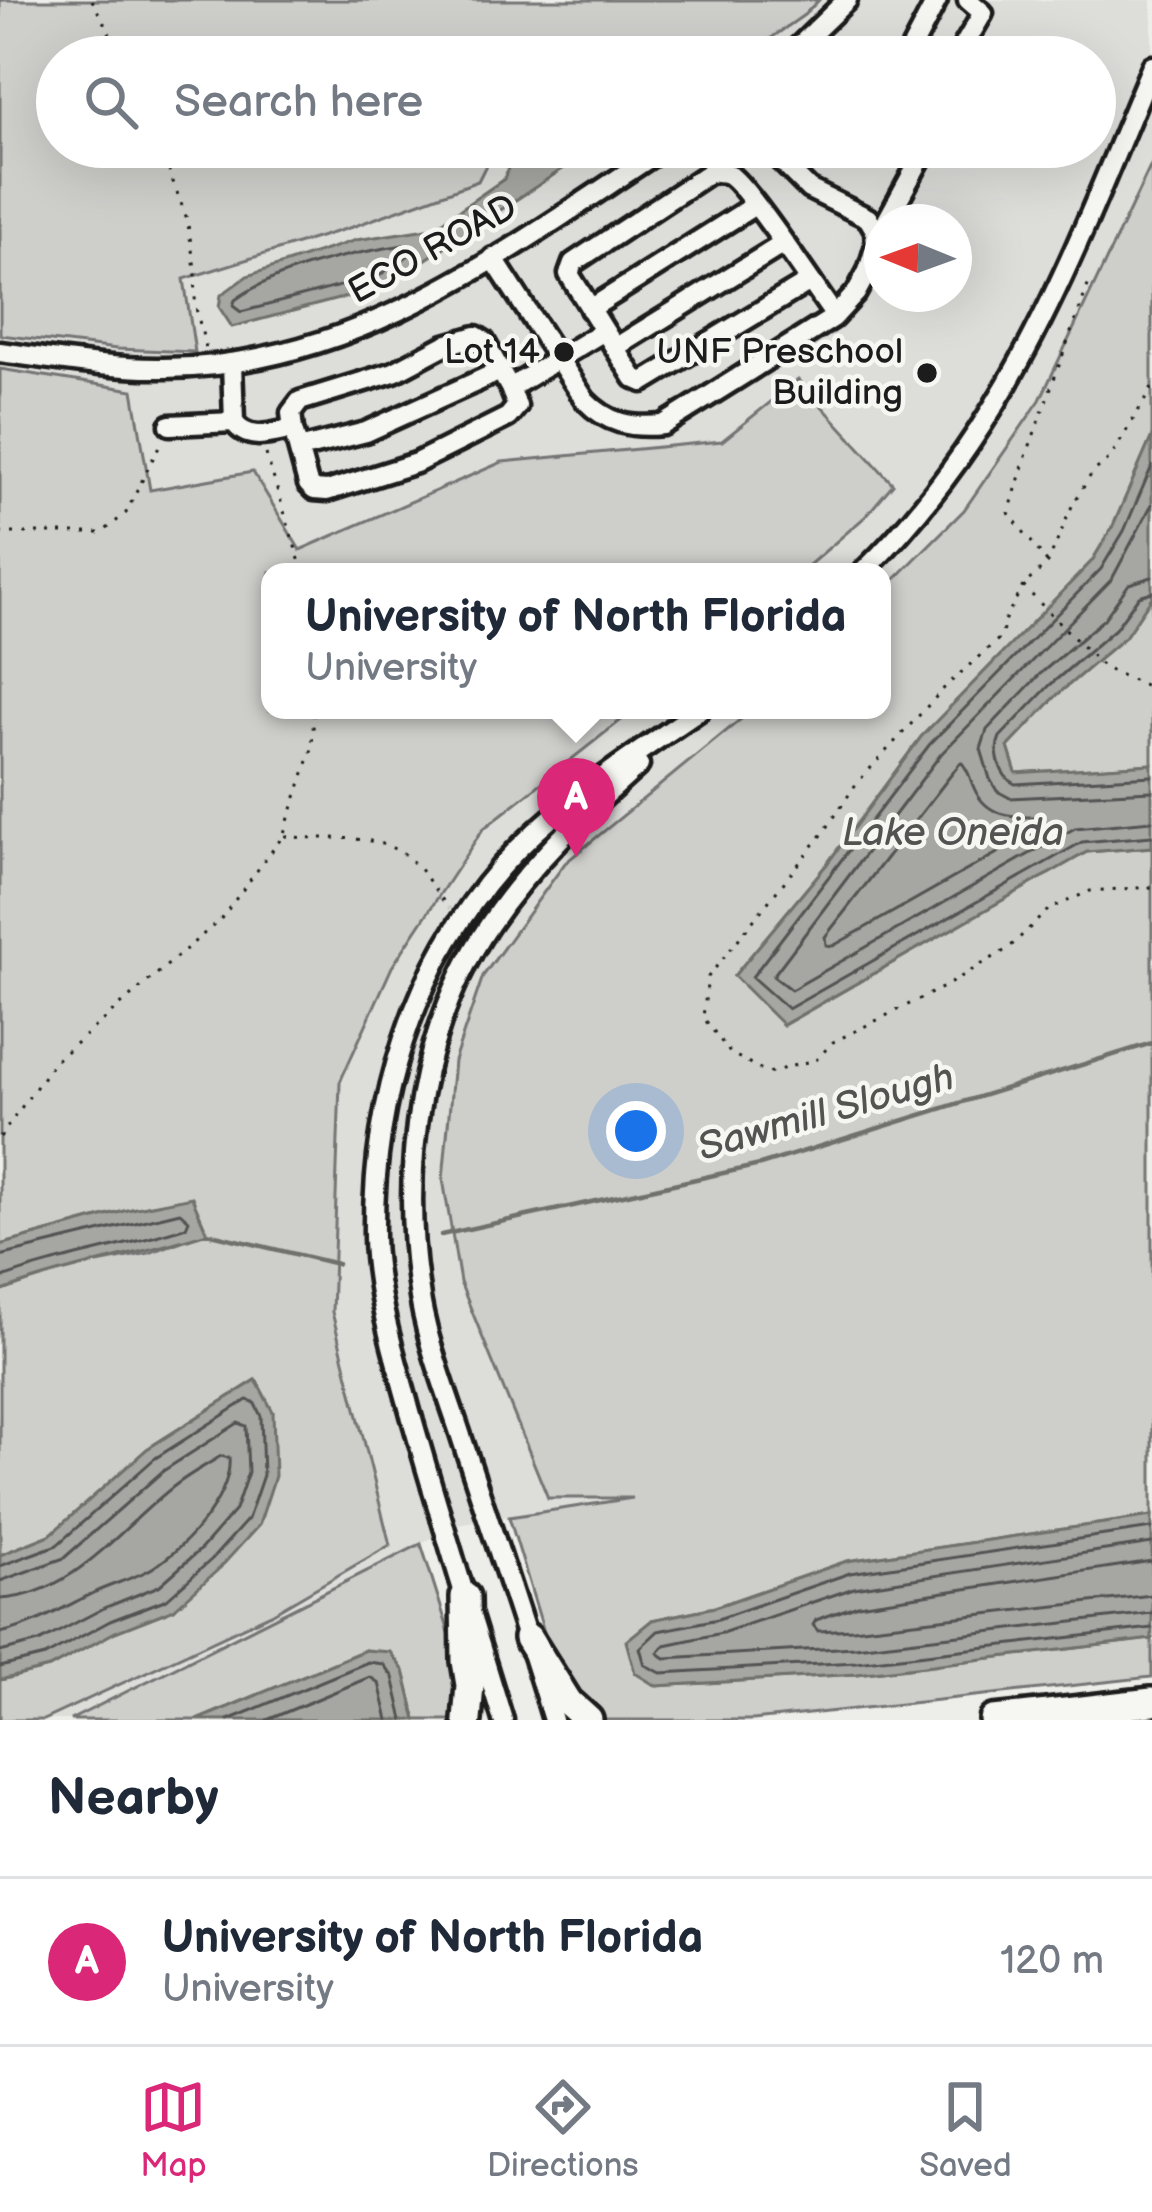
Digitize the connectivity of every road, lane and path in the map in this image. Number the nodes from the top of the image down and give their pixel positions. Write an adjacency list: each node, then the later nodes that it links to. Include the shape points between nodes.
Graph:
1 (92, 0): 5 (path)
2 (847, 0): 6 (street)
3 (937, 0): 7 (street)
4 (968, 0): 8 (street, via 982,13)
5 (111, 36)
6 (810, 36)
7 (918, 36)
8 (969, 36)
9 (1152, 66): 10 (street)
10 (1116, 151)
11 (168, 168): 30 (path, via 187,219)
12 (633, 168): 20 (street, ECO ROAD)
13 (788, 168): 18 (street, via 809,189)
14 (915, 168): 16 (street)
15 (1109, 168): 39 (street, via 1044,321 996,406 929,500)
16 (894, 204)
17 (755, 205): 19 (street); 24 (street); 24 (street, via 729,174 709,173 573,263 569,278)
18 (864, 216)
19 (783, 244): 23 (street); 26 (street)
20 (493, 258): 28 (street); 29 (street, ECO ROAD, via 359,331)
21 (864, 278): 25 (street)
22 (1090, 280): 40 (path, via 1010,513)
23 (810, 281): 25 (street); 26 (street, via 646,382 634,378)
24 (590, 310): 26 (street)
25 (835, 316): 28 (street, via 663,425 636,427 599,415)
26 (609, 340): 28 (street)
27 (0, 352): 30 (street, ECO ROAD, via 117,368)
28 (559, 358): 31 (street)
29 (232, 363): 30 (street, ECO ROAD); 33 (street)
30 (210, 366)
31 (505, 379): 36 (street, via 366,432); 36 (street, via 484,341 463,338 394,372 300,401 291,413); 36 (street, via 514,413 358,484 314,490)
32 (1152, 388): 40 (path, via 1111,457 1092,472)
33 (234, 422): 34 (street); 35 (street)
34 (170, 425): 37 (path, via 126,513 102,533)
35 (260, 435): 36 (street); 38 (path)
36 (296, 439)
37 (0, 533)
38 (301, 563)
39 (870, 563)
40 (1048, 563): 41 (path)
41 (1023, 586): 42 (path, via 1104,668); 47 (path, via 1002,636 856,784 708,977 703,1017 730,1053 768,1073 817,1059 833,1042 1009,948 1048,910 1090,891)
42 (1152, 688)
43 (314, 719): 46 (path, via 313,749)
44 (689, 719): 48 (street, via 547,821)
45 (691, 719): 51 (street, via 569,828 490,925 446,1009 422,1096 412,1160 418,1288)
46 (283, 836): 48 (path, via 393,845); 49 (path, via 220,920 55,1061)
47 (1152, 886)
48 (461, 920): 50 (street, via 434,964 387,1096 374,1241 396,1361)
49 (0, 1137)
50 (465, 1597): 53 (highway); 54 (street)
51 (528, 1638): 55 (street); 56 (highway)
52 (1152, 1702): 57 (highway)
53 (467, 1720)
54 (503, 1720)
55 (553, 1720)
56 (588, 1720)
57 (994, 1720)

